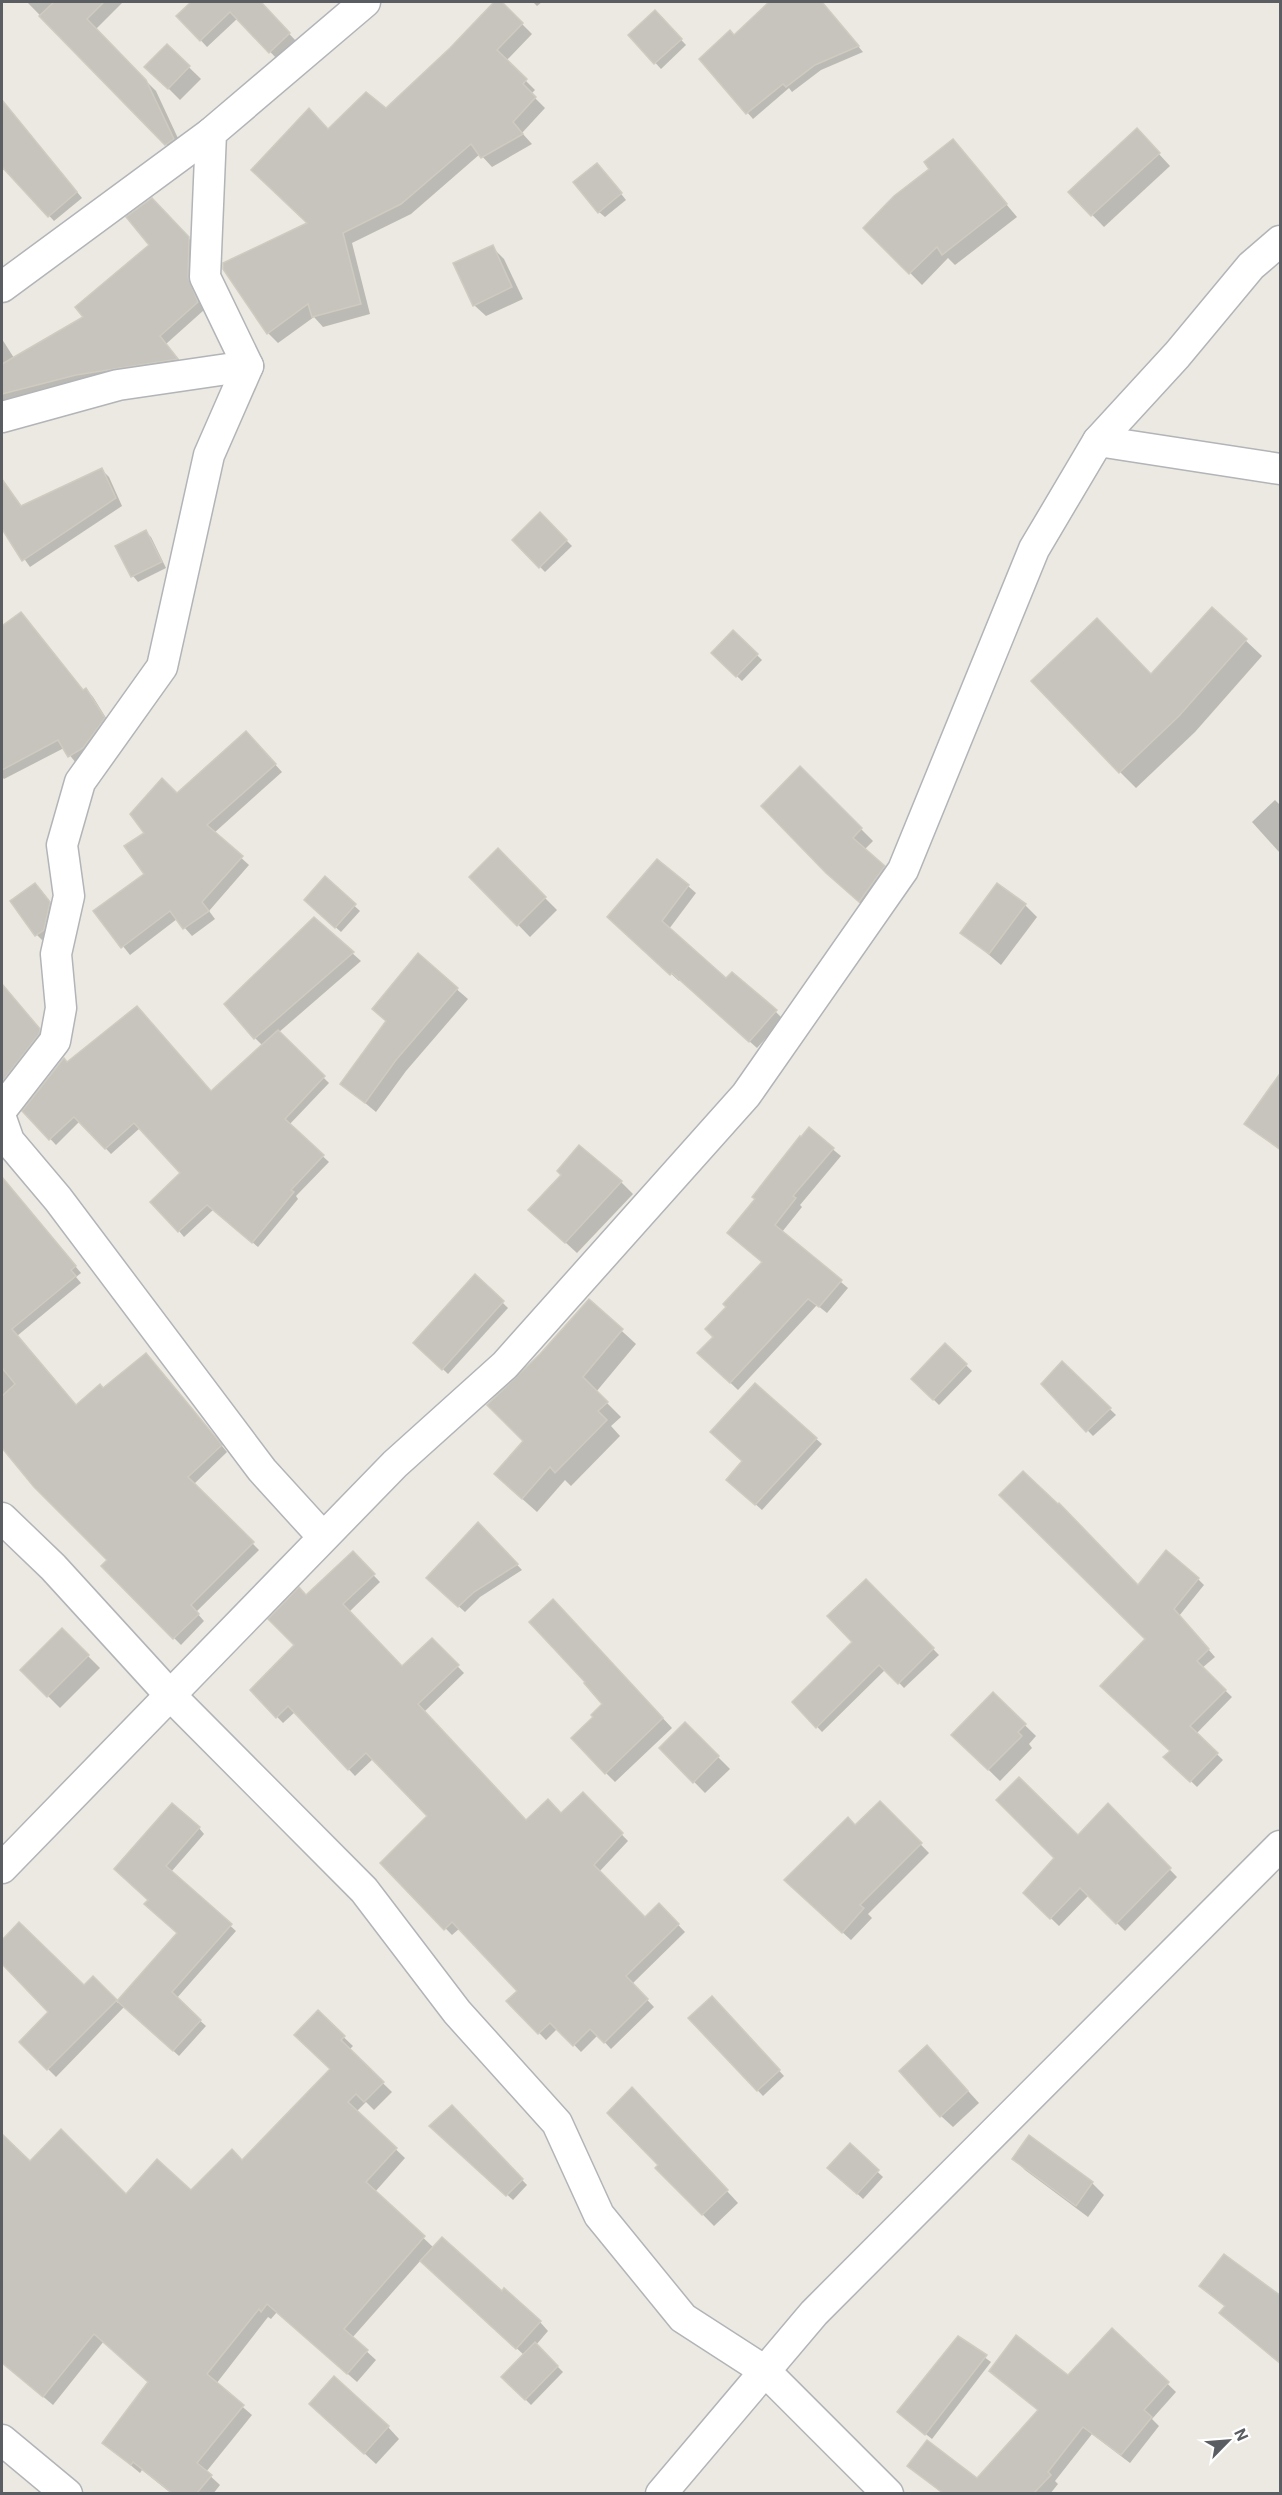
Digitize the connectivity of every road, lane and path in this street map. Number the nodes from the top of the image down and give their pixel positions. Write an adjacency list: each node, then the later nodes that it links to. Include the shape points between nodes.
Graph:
1 (365, 2): 2 (street)
2 (211, 132): 4 (street); 5 (street, via 206,277)
3 (1281, 241): 7 (street, via 1251,266 1178,355)
4 (2, 287)
5 (248, 366): 6 (street, via 118,385); 9 (street, via 209,456 162,667 80,782 62,845 69,896 56,954 61,1008 55,1041)
6 (2, 417)
7 (1098, 441): 8 (street); 12 (street, via 1035,549 903,870 746,1095 505,1365 395,1464)
8 (1281, 469)
9 (2, 1108)
10 (2, 1121): 12 (street, via 9,1141 58,1199 262,1470)
11 (2, 1518): 13 (street, via 53,1567)
12 (323, 1537): 13 (street)
13 (170, 1695): 15 (street); 16 (street, via 364,1890 457,2012 557,2123 599,2215 683,2318)
14 (1281, 1846): 16 (street, via 814,2313)
15 (2, 1868)
16 (765, 2371): 19 (street); 20 (street)
17 (2, 2440): 18 (street)
18 (67, 2493)
19 (661, 2493)
20 (888, 2493)

